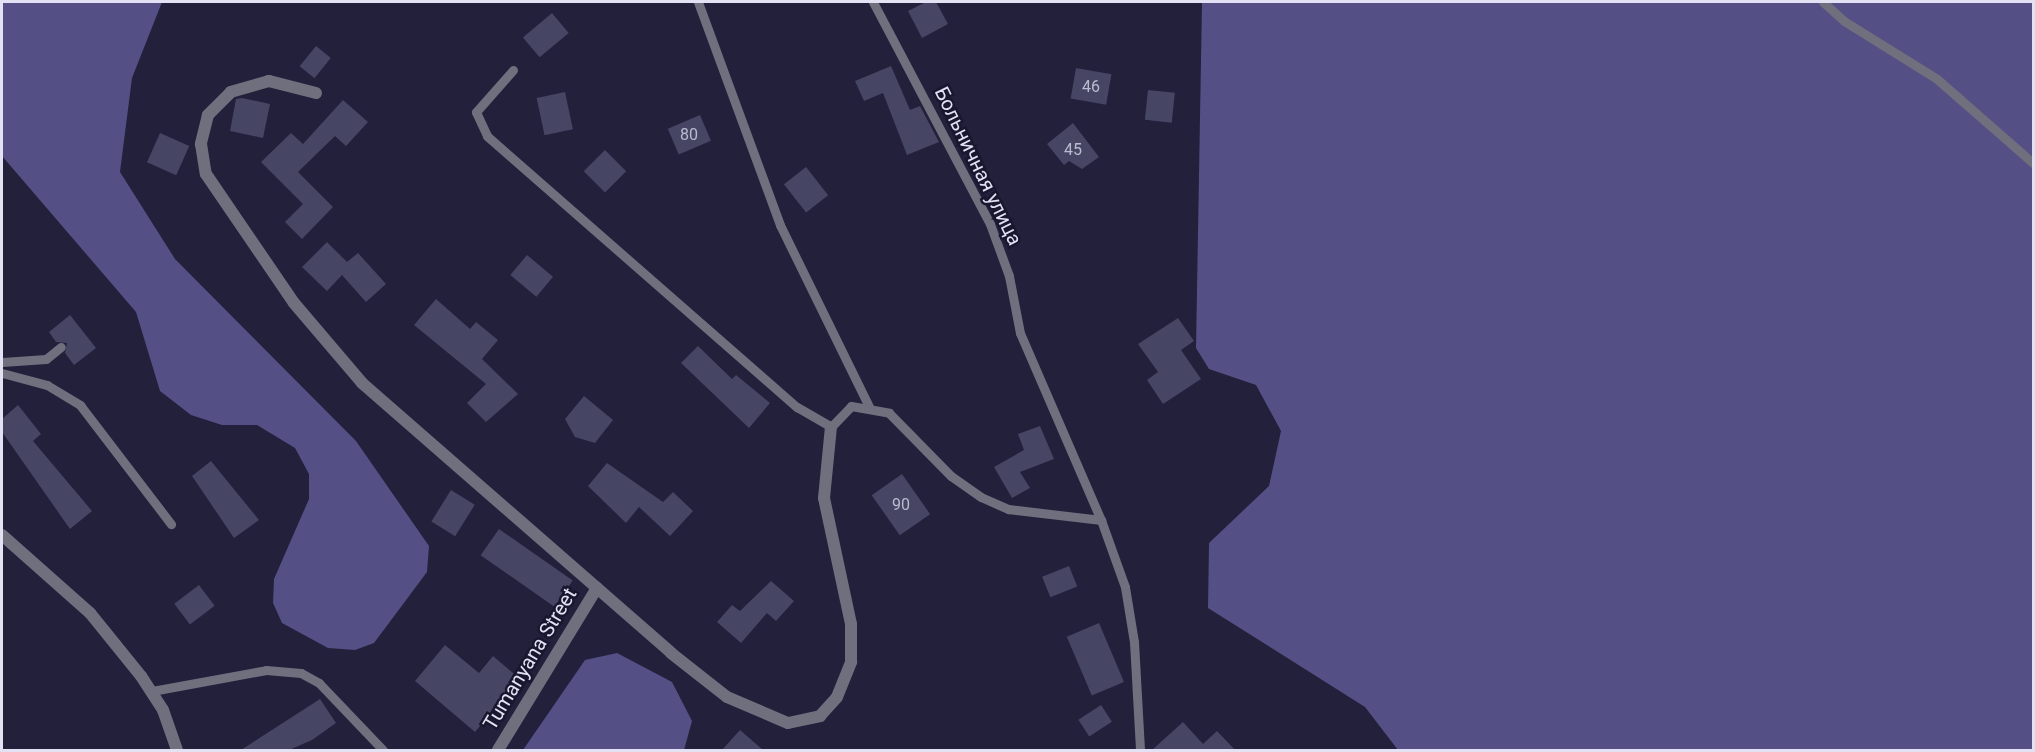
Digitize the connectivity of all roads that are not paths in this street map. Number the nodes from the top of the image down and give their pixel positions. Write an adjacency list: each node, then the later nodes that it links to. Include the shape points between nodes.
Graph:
1 (698, 2): 10 (lane, via 780,225)
2 (873, 2): 12 (lane, Больничная улица, via 990,224 1009,276 1020,333)
3 (1822, 2): 6 (lane, via 1844,21 1937,79)
4 (513, 70): 11 (lane, via 476,112 487,136 797,407)
5 (316, 93): 15 (street, via 269,81 231,92 208,115 201,144 206,174 294,303 362,383)
6 (2034, 164)
7 (61, 347): 8 (lane, via 46,359)
8 (2, 363)
9 (2, 373): 13 (lane, via 46,385 80,405)
10 (869, 407): 11 (lane, via 851,405); 12 (lane, via 889,413 951,476 981,496 1008,509)
11 (831, 427): 15 (street, via 824,498 850,624 851,662 837,697 820,716 788,723 726,697)
12 (1101, 520): 20 (lane, Больничная улица, via 1125,587 1134,642)
13 (171, 524)
14 (2, 535): 16 (street, via 90,614)
15 (597, 588): 19 (street, Tumanyana Street)
16 (152, 691): 17 (street); 18 (lane, via 267,670 301,673 319,683)
17 (177, 750)
18 (384, 750)
19 (498, 750)
20 (1140, 750)

